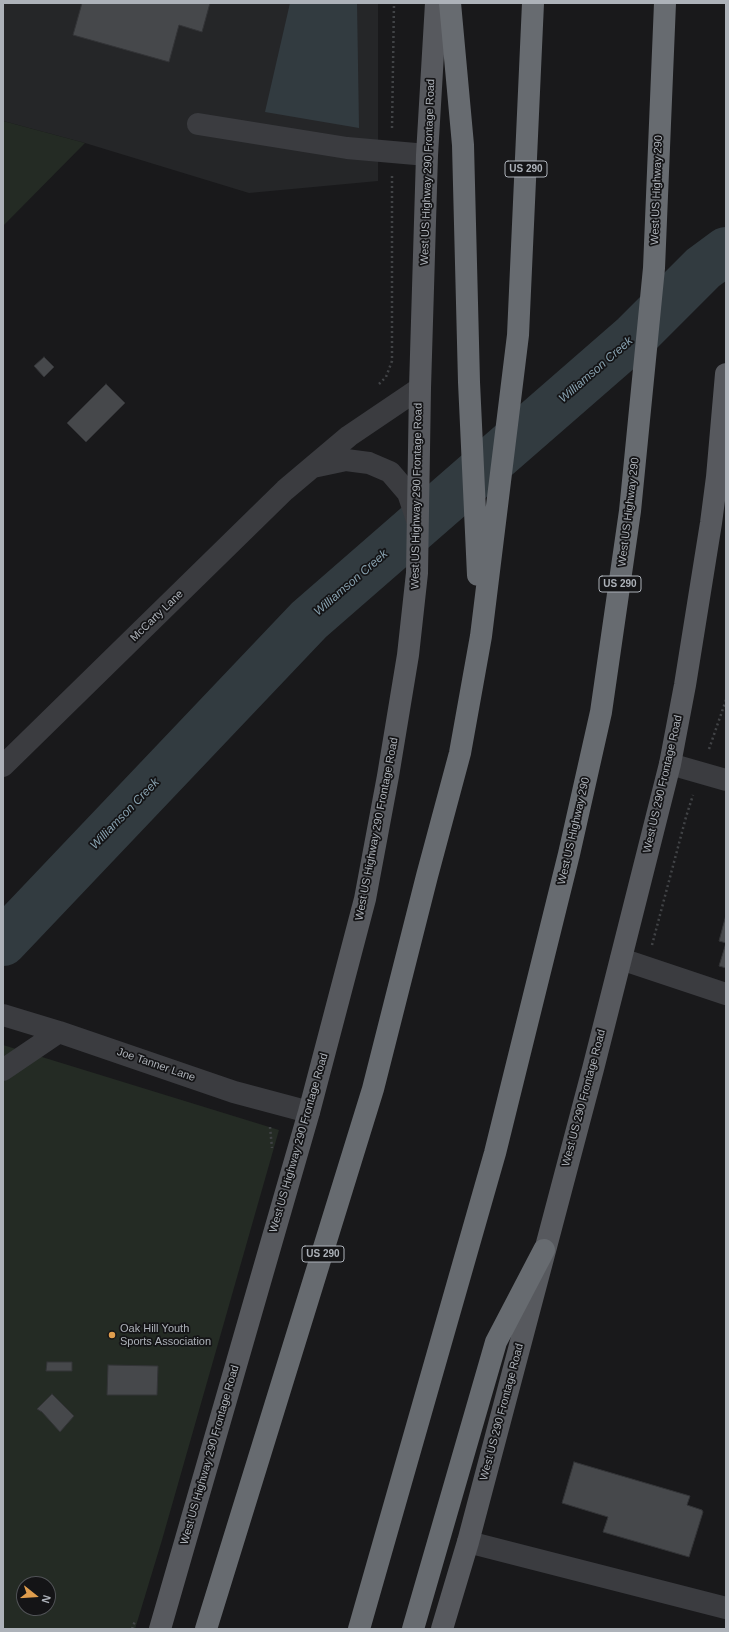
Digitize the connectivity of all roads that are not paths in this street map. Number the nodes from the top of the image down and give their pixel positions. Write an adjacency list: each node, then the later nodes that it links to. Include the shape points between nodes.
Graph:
1 (436, 3): 6 (main road, West US Highway 290 Frontage Road)
2 (450, 3): 13 (highway, via 463,145 469,382)
3 (533, 3): 13 (highway, US 290, via 518,335)
4 (665, 3): 28 (highway, West US Highway 290 / US 290, via 653,275 630,511 601,712 569,854 495,1153)
5 (198, 124): 6 (street, via 347,148)
6 (427, 154): 8 (main road, West US Highway 290 Frontage Road)
7 (725, 382): 12 (main road)
8 (420, 388): 9 (street, McCarty Lane, via 348,436); 11 (main road, West US Highway 290 Frontage Road)
9 (312, 467): 11 (street, McCarty Lane, via 346,460 369,462 390,472 408,493); 15 (street, McCarty Lane, via 279,496)
10 (726, 482): 12 (street)
11 (418, 522): 22 (main road, West US Highway 290 Frontage Road, via 417,573 408,655 388,776 365,899)
12 (711, 523): 14 (main road, West US 290 Frontage Road)
13 (481, 636): 27 (highway, US 290, via 460,753 373,1089)
14 (670, 764): 16 (street); 17 (main road, West US 290 Frontage Road)
15 (3, 766)
16 (726, 780)
17 (621, 959): 18 (street); 23 (main road, West US 290 Frontage Road)
18 (726, 994)
19 (3, 1015): 20 (street, Joe Tanner Lane)
20 (52, 1030): 21 (street); 22 (street, Joe Tanner Lane, via 234,1092)
21 (3, 1070)
22 (309, 1112): 26 (main road, West US Highway 290 Frontage Road)
23 (544, 1250): 24 (main road, West US 290 Frontage Road); 29 (highway, via 496,1342)
24 (468, 1542): 25 (street); 30 (main road, West US 290 Frontage Road)
25 (726, 1608)
26 (160, 1629)
27 (206, 1629)
28 (359, 1629)
29 (413, 1629)
30 (442, 1629)

